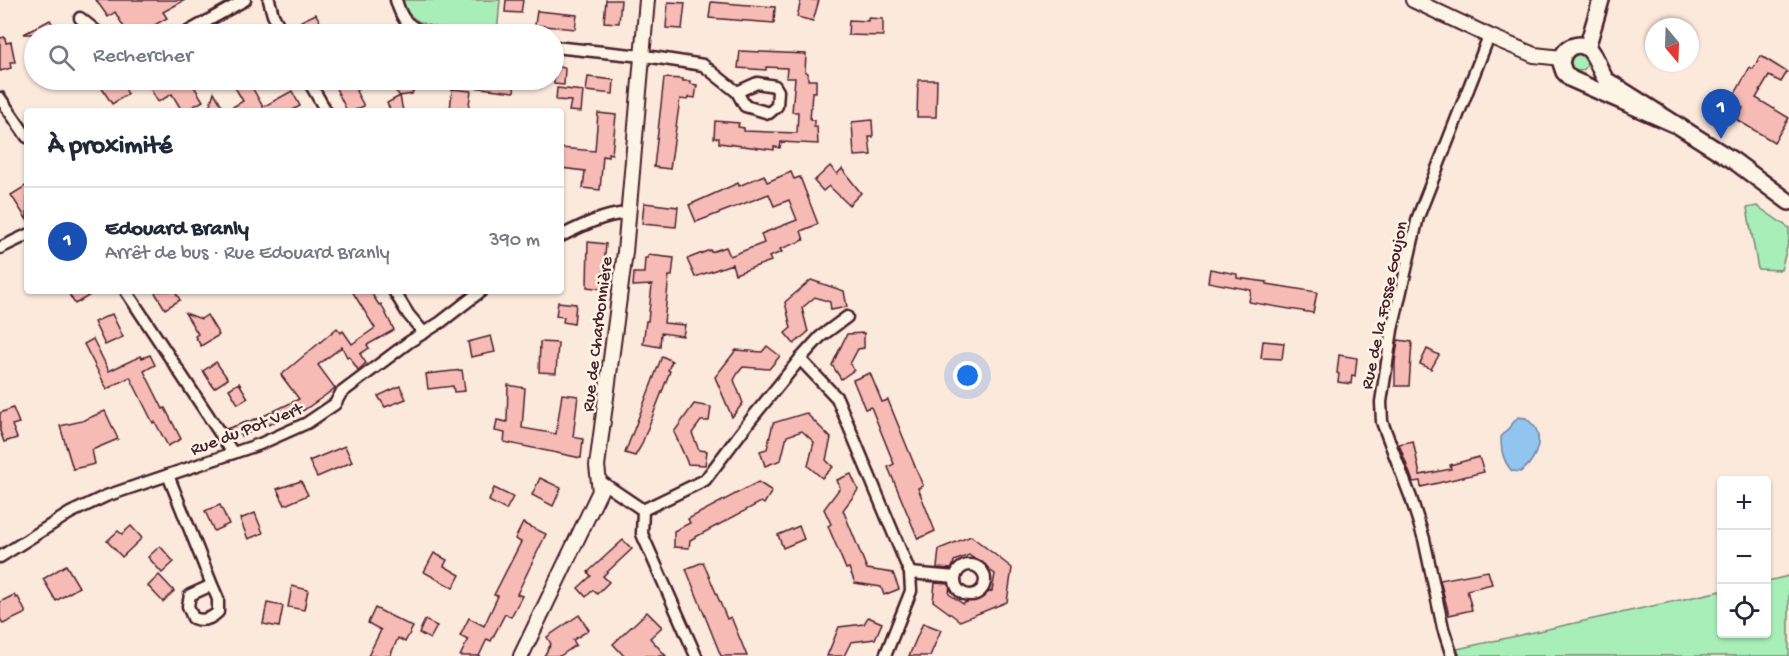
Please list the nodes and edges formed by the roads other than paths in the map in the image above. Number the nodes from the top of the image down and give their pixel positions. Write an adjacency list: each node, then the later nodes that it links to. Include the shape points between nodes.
1 (245, 0): 9 (street)
2 (269, 0): 10 (street)
3 (396, 0): 11 (street, via 400,16)
4 (647, 0): 15 (street, Rue de Charbonnière)
5 (1413, 0): 12 (street)
6 (1601, 0): 14 (main road)
7 (80, 18): 8 (street)
8 (88, 24)
9 (202, 24)
10 (278, 24)
11 (408, 24)
12 (1489, 36): 16 (street, via 1534,55); 47 (street, Rue de la Fosse Goujon, via 1418,218 1392,330 1381,402 1382,422 1424,539)
13 (564, 48): 15 (street)
14 (1587, 48): 16 (main road, via 1572,47); 17 (main road)
15 (642, 56): 20 (street, via 703,65); 26 (street, Rue de Charbonnière)
16 (1562, 58): 18 (main road, via 1564,72)
17 (1596, 63): 18 (main road, via 1588,78); 23 (main road, via 1606,80)
18 (1576, 80): 23 (main road)
19 (314, 90): 22 (street)
20 (737, 92)
21 (0, 98): 24 (street)
22 (324, 108)
23 (1674, 124): 25 (main road, via 1734,160)
24 (24, 132)
25 (1789, 202)
26 (628, 213): 27 (street, via 596,218); 38 (street, Rue de Charbonnière, via 597,465)
27 (564, 234)
28 (24, 236): 29 (street)
29 (0, 248)
30 (128, 294): 36 (street)
31 (396, 294): 34 (street)
32 (477, 294): 34 (street, Rue du Pot Vert)
33 (847, 317): 35 (street)
34 (424, 333): 36 (street, Rue du Pot Vert, via 341,393 335,404 307,423)
35 (800, 359): 39 (street, via 705,480); 41 (street, via 837,398)
36 (233, 453): 37 (street, Rue du Pot Vert)
37 (168, 475): 40 (street, Rue du Pot Vert, via 70,513); 43 (street)
38 (600, 482): 39 (street); 44 (street, Rue de Charbonnière, via 600,491)
39 (643, 510): 45 (street, via 642,534)
40 (0, 557)
41 (910, 573): 42 (street); 46 (street, via 911,591)
42 (955, 577)
43 (212, 585)
44 (521, 656)
45 (696, 656)
46 (885, 656)
47 (1452, 656)

